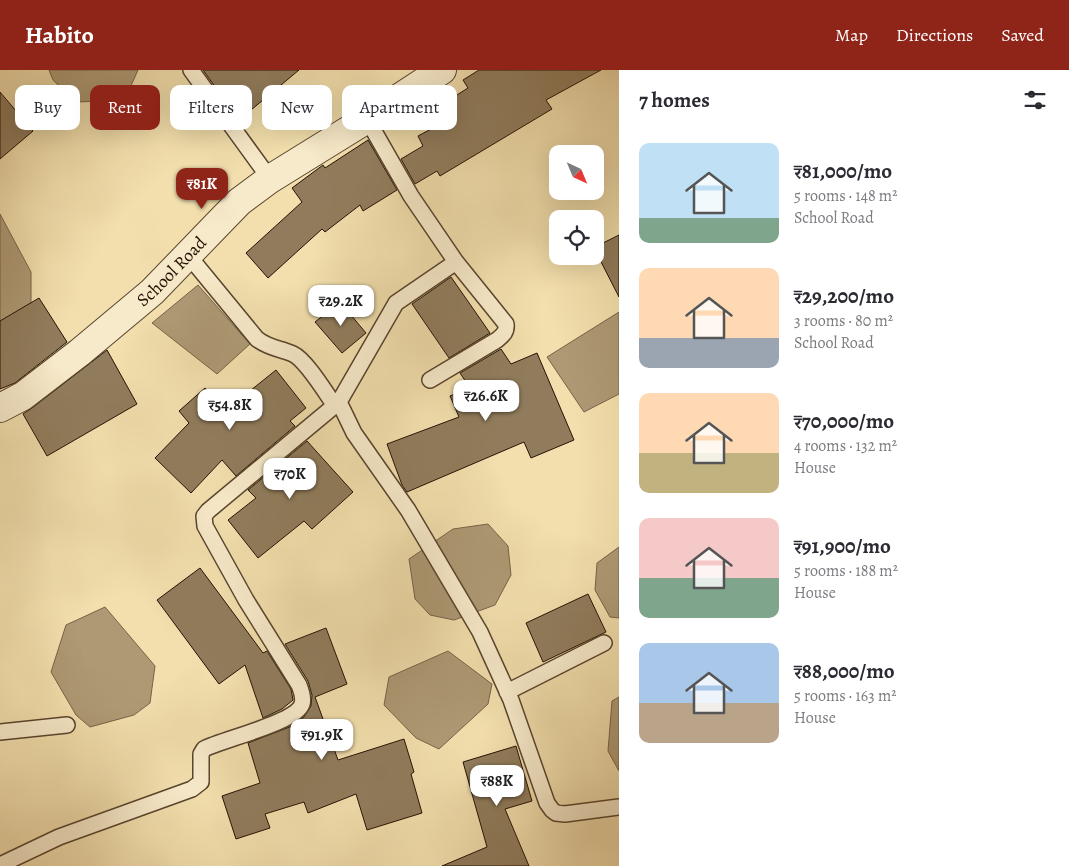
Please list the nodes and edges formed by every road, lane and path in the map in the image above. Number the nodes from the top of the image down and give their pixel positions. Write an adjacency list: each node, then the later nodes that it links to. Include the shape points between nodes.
1 (191, 70): 6 (lane)
2 (442, 70): 3 (street, School Road)
3 (419, 85)
4 (349, 130): 6 (street, School Road)
5 (373, 130): 8 (lane, via 411,196)
6 (270, 179): 7 (street, School Road, via 239,202)
7 (188, 255): 10 (lane, via 257,339 266,346 295,355); 11 (street, School Road, via 152,292 79,353 24,396)
8 (456, 262): 9 (lane, via 502,318 507,329 497,340); 10 (lane, via 396,303)
9 (430, 380)
10 (337, 404): 13 (lane, via 408,510 480,632); 17 (lane, via 204,516 205,526 246,600 300,685 303,703 299,710 257,731 204,749 201,754 201,782 192,789 59,837)
11 (0, 408)
12 (604, 644): 13 (lane)
13 (507, 692): 16 (lane, via 552,810 565,814)
14 (67, 725): 15 (lane)
15 (0, 732)
16 (619, 807)
17 (0, 865)

